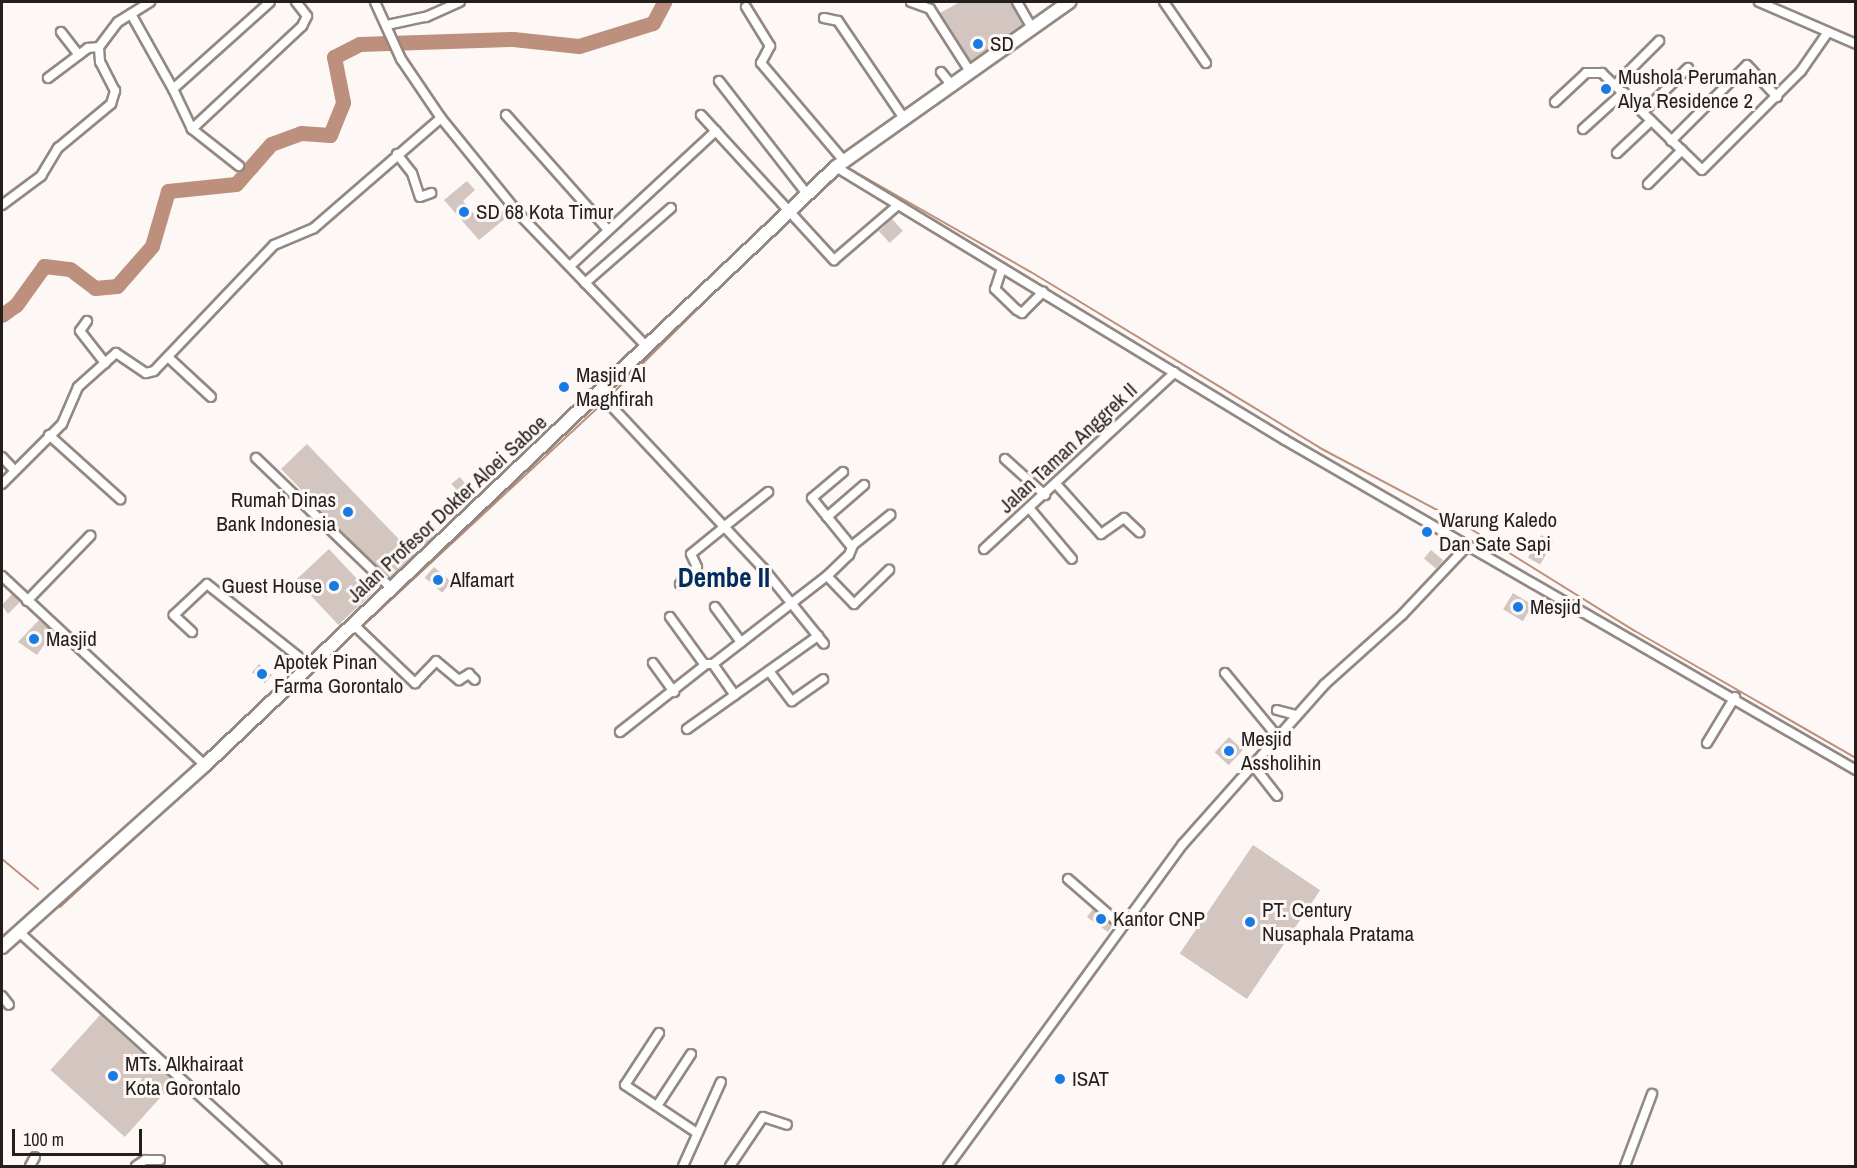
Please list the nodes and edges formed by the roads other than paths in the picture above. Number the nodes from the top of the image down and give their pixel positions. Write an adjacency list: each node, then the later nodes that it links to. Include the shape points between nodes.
1 (150, 2): 12 (street)
2 (270, 2): 30 (street)
3 (296, 2): 40 (street, via 307,16 302,26)
4 (375, 2): 14 (street)
5 (460, 2): 14 (street, via 426,17)
6 (911, 2): 24 (street, via 930,9)
7 (1017, 2): 15 (street)
8 (1070, 2): 15 (street, Jalan Profesor Dokter Aloei Saboe)
9 (1164, 2): 22 (street)
10 (1759, 2): 17 (street)
11 (746, 7): 47 (street, via 770,46 761,63)
12 (131, 14): 20 (street, via 111,28); 30 (street)
13 (824, 18): 38 (street, via 838,21)
14 (387, 25): 37 (street, via 402,59)
15 (1032, 28): 24 (street, Jalan Profesor Dokter Aloei Saboe)
16 (61, 32): 21 (street)
17 (1828, 32): 19 (street); 32 (street)
18 (1659, 41): 29 (street)
19 (1856, 44)
20 (99, 47): 21 (street); 52 (street, via 100,62 115,91 111,104 57,148 41,176)
21 (79, 55): 26 (street)
22 (1206, 63)
23 (1688, 68): 34 (street)
24 (969, 70): 28 (street, Jalan Profesor Dokter Aloei Saboe)
25 (940, 72): 28 (street)
26 (48, 78)
27 (718, 81): 51 (street)
28 (950, 83): 38 (street, Jalan Profesor Dokter Aloei Saboe)
29 (1616, 84): 31 (street); 33 (street, via 1602,74 1587,73)
30 (173, 89): 40 (street)
31 (1624, 92): 34 (street); 41 (street)
32 (1777, 97): 43 (street, via 1747,65); 44 (street, via 1702,170)
33 (1556, 102)
34 (1643, 112): 39 (street)
35 (506, 115): 56 (street)
36 (701, 115): 42 (street)
37 (441, 117): 46 (street); 57 (street, via 519,214)
38 (903, 117): 47 (street, Jalan Profesor Dokter Aloei Saboe)
39 (1651, 121): 43 (street); 45 (street)
40 (192, 129): 48 (street)
41 (1583, 129)
42 (716, 131): 55 (street); 56 (street)
43 (1671, 141): 44 (street)
44 (1682, 150): 49 (street)
45 (1617, 153)
46 (397, 154): 50 (street, via 412,173 420,197); 63 (street, via 314,228 274,245 192,328)
47 (840, 164): 51 (street, Jalan Profesor Dokter Aloei Saboe); 53 (street)
48 (239, 166)
49 (1648, 184)
50 (431, 193)
51 (807, 194): 55 (street, Jalan Profesor Dokter Aloei Saboe)
52 (2, 205)
53 (898, 205): 55 (street, via 834,260); 58 (street)
54 (671, 208): 59 (street)
55 (788, 212): 62 (street, Jalan Profesor Dokter Aloei Saboe)
56 (609, 230): 57 (street)
57 (570, 266): 59 (street)
58 (1002, 268): 60 (street); 60 (street, via 995,289 1022,313)
59 (585, 283): 62 (street)
60 (1043, 292): 65 (street)
61 (87, 321): 64 (street, via 81,333)
62 (648, 348): 66 (street, Jalan Profesor Dokter Aloei Saboe)
63 (169, 358): 64 (street, via 150,373 121,352); 67 (street)
64 (105, 363): 68 (street, via 78,387 66,420)
65 (1175, 372): 76 (street, Jalan Taman Anggrek II); 86 (street)
66 (600, 394): 83 (street); 94 (street, Jalan Profesor Dokter Aloei Saboe)
67 (211, 397)
68 (49, 435): 72 (street); 79 (street)
69 (2, 457): 72 (street)
70 (256, 458): 94 (street)
71 (1005, 459): 78 (street)
72 (14, 470): 74 (street)
73 (843, 472): 82 (street, via 812,498)
74 (2, 484)
75 (864, 485): 82 (street)
76 (1057, 485): 78 (street, Jalan Taman Anggrek II); 84 (street, via 1101,534 1124,518)
77 (768, 492): 83 (street)
78 (1045, 495): 80 (street, Jalan Taman Anggrek II)
79 (120, 499)
80 (1030, 509): 88 (street, Jalan Taman Anggrek II); 89 (street)
81 (890, 515): 87 (street)
82 (827, 517): 87 (street)
83 (724, 527): 93 (street, via 692,554 698,567); 96 (street)
84 (1139, 532)
85 (90, 536): 95 (street)
86 (1468, 545): 113 (street); 115 (street, via 1419,599)
87 (851, 546): 92 (street, via 849,555)
88 (984, 549)
89 (1072, 559)
90 (889, 570): 92 (street, via 854,604)
91 (2, 576): 95 (street)
92 (827, 576): 96 (street)
93 (680, 584)
94 (392, 590): 99 (street, Jalan Profesor Dokter Aloei Saboe)
95 (27, 601): 120 (street)
96 (793, 604): 101 (street); 102 (street)
97 (715, 607): 102 (street)
98 (670, 616): 105 (street)
99 (353, 624): 106 (street, Jalan Profesor Dokter Aloei Saboe); 110 (street, via 415,683 436,661 459,680 469,674)
100 (192, 632): 106 (street, via 174,615 207,584)
101 (818, 636): 103 (street); 107 (street)
102 (741, 642): 105 (street)
103 (824, 644)
104 (653, 663): 111 (street)
105 (709, 664): 111 (street); 112 (street)
106 (310, 666): 120 (street, Jalan Profesor Dokter Aloei Saboe)
107 (769, 670): 109 (street, via 792,701); 112 (street)
108 (1224, 673): 118 (street)
109 (823, 679)
110 (475, 680)
111 (674, 692): 117 (street)
112 (735, 695): 116 (street)
113 (1734, 697): 119 (street); 122 (street)
114 (1276, 710): 115 (street)
115 (1296, 715): 118 (street)
116 (687, 729)
117 (620, 732)
118 (1277, 736): 121 (street)
119 (1707, 743)
120 (205, 765): 126 (street, Jalan Profesor Dokter Aloei Saboe)
121 (1253, 765): 123 (street); 125 (street, via 1184,844)
122 (1856, 770)
123 (1277, 796)
124 (1068, 879): 125 (street)
125 (1122, 926): 144 (street)
126 (19, 932): 127 (street, Jalan Profesor Dokter Aloei Saboe); 141 (street)
127 (2, 947)
128 (2, 996): 129 (street)
129 (9, 1005)
130 (659, 1033): 134 (street, via 625,1083)
131 (691, 1054): 134 (street)
132 (721, 1082): 136 (street)
133 (1652, 1094): 145 (street)
134 (657, 1106): 136 (street)
135 (787, 1125): 143 (street, via 763,1117)
136 (697, 1132): 142 (street)
137 (34, 1157): 139 (street)
138 (160, 1160): 140 (street, via 145,1160)
139 (30, 1167)
140 (136, 1167)
141 (277, 1167)
142 (683, 1167)
143 (730, 1167)
144 (948, 1167)
145 (1625, 1167)

